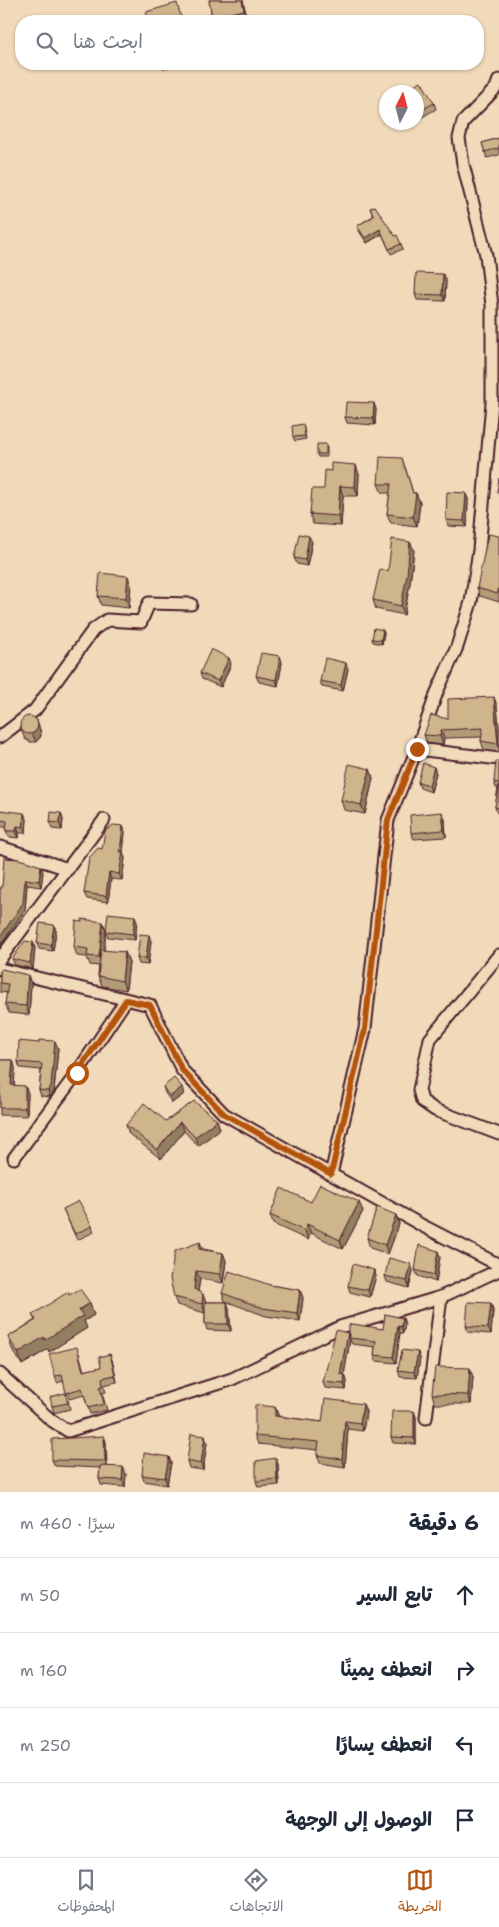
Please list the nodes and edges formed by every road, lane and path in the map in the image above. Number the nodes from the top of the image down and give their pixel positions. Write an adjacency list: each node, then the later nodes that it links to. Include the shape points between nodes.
1 (499, 80): 4 (street, via 496,88 463,122 458,138 486,255 492,306 492,403 479,550 471,602 458,647 437,692)
2 (191, 604): 3 (street, via 149,603 140,622 107,620 93,630 35,710)
3 (0, 738)
4 (417, 749): 5 (street); 15 (street, via 388,820 365,1029)
5 (499, 759)
6 (104, 820): 8 (street)
7 (0, 847): 8 (street)
8 (68, 869): 10 (street)
9 (499, 956): 13 (street, via 430,1039 418,1090 422,1101 435,1110)
10 (0, 959)
11 (0, 969): 12 (street)
12 (126, 1000): 14 (street); 15 (street, via 150,1005 182,1070 224,1114)
13 (499, 1134)
14 (14, 1158)
15 (331, 1174): 16 (street)
16 (499, 1265)
17 (499, 1270): 18 (street)
18 (442, 1297): 19 (street, via 340,1327 232,1379 68,1431); 20 (street)
19 (0, 1374)
20 (426, 1418)

